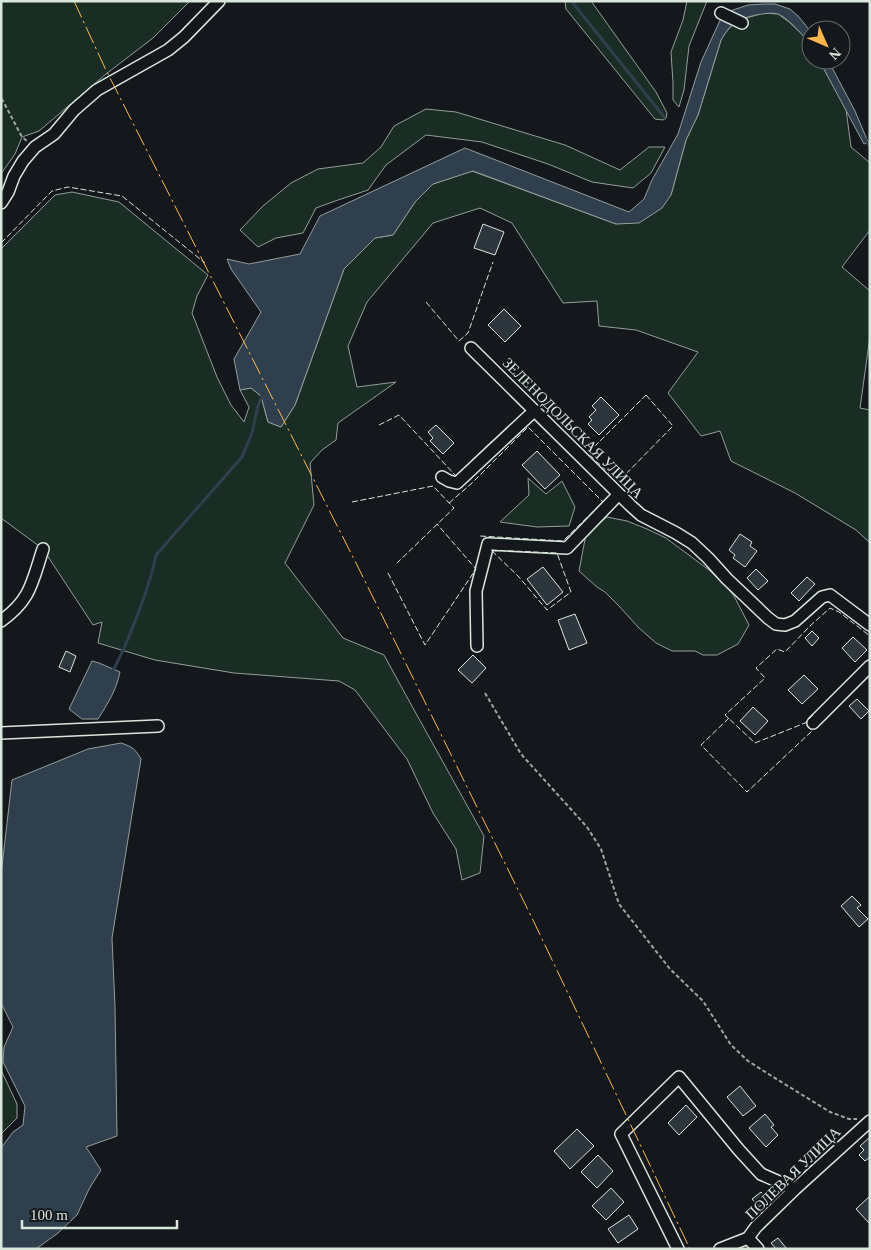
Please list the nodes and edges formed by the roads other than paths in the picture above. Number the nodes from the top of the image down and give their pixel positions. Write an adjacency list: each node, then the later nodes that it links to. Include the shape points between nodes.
1 (219, 1): 4 (street, via 168,50 97,90 74,110 54,134 22,161)
2 (721, 13): 3 (street)
3 (742, 24)
4 (1, 203)
5 (471, 348): 6 (street, ЗЕЛЕНОДОЛЬСКАЯ УЛИЦА)
6 (534, 410): 7 (street, via 458,483); 8 (street, ЗЕЛЕНОДОЛЬСКАЯ УЛИЦА)
7 (442, 477)
8 (619, 494): 11 (street, ЗЕЛЕНОДОЛЬСКАЯ УЛИЦА, via 641,515 692,543 776,624 795,621 822,597 830,595); 12 (street, via 567,548 488,544 476,591)
9 (43, 550): 10 (street, via 30,590 19,607)
10 (1, 621)
11 (870, 625)
12 (477, 646)
13 (870, 666): 14 (street)
14 (813, 723)
15 (158, 726): 16 (street)
16 (1, 733)
17 (866, 1120): 18 (street, ПОЛЕВАЯ УЛИЦА)
18 (795, 1189): 19 (street, ПОЛЕВАЯ УЛИЦА); 20 (street, via 761,1174 679,1077 621,1134)
19 (748, 1238): 21 (street); 22 (street, ПОЛЕВАЯ УЛИЦА)
20 (678, 1249)
21 (720, 1249)
22 (758, 1249)

